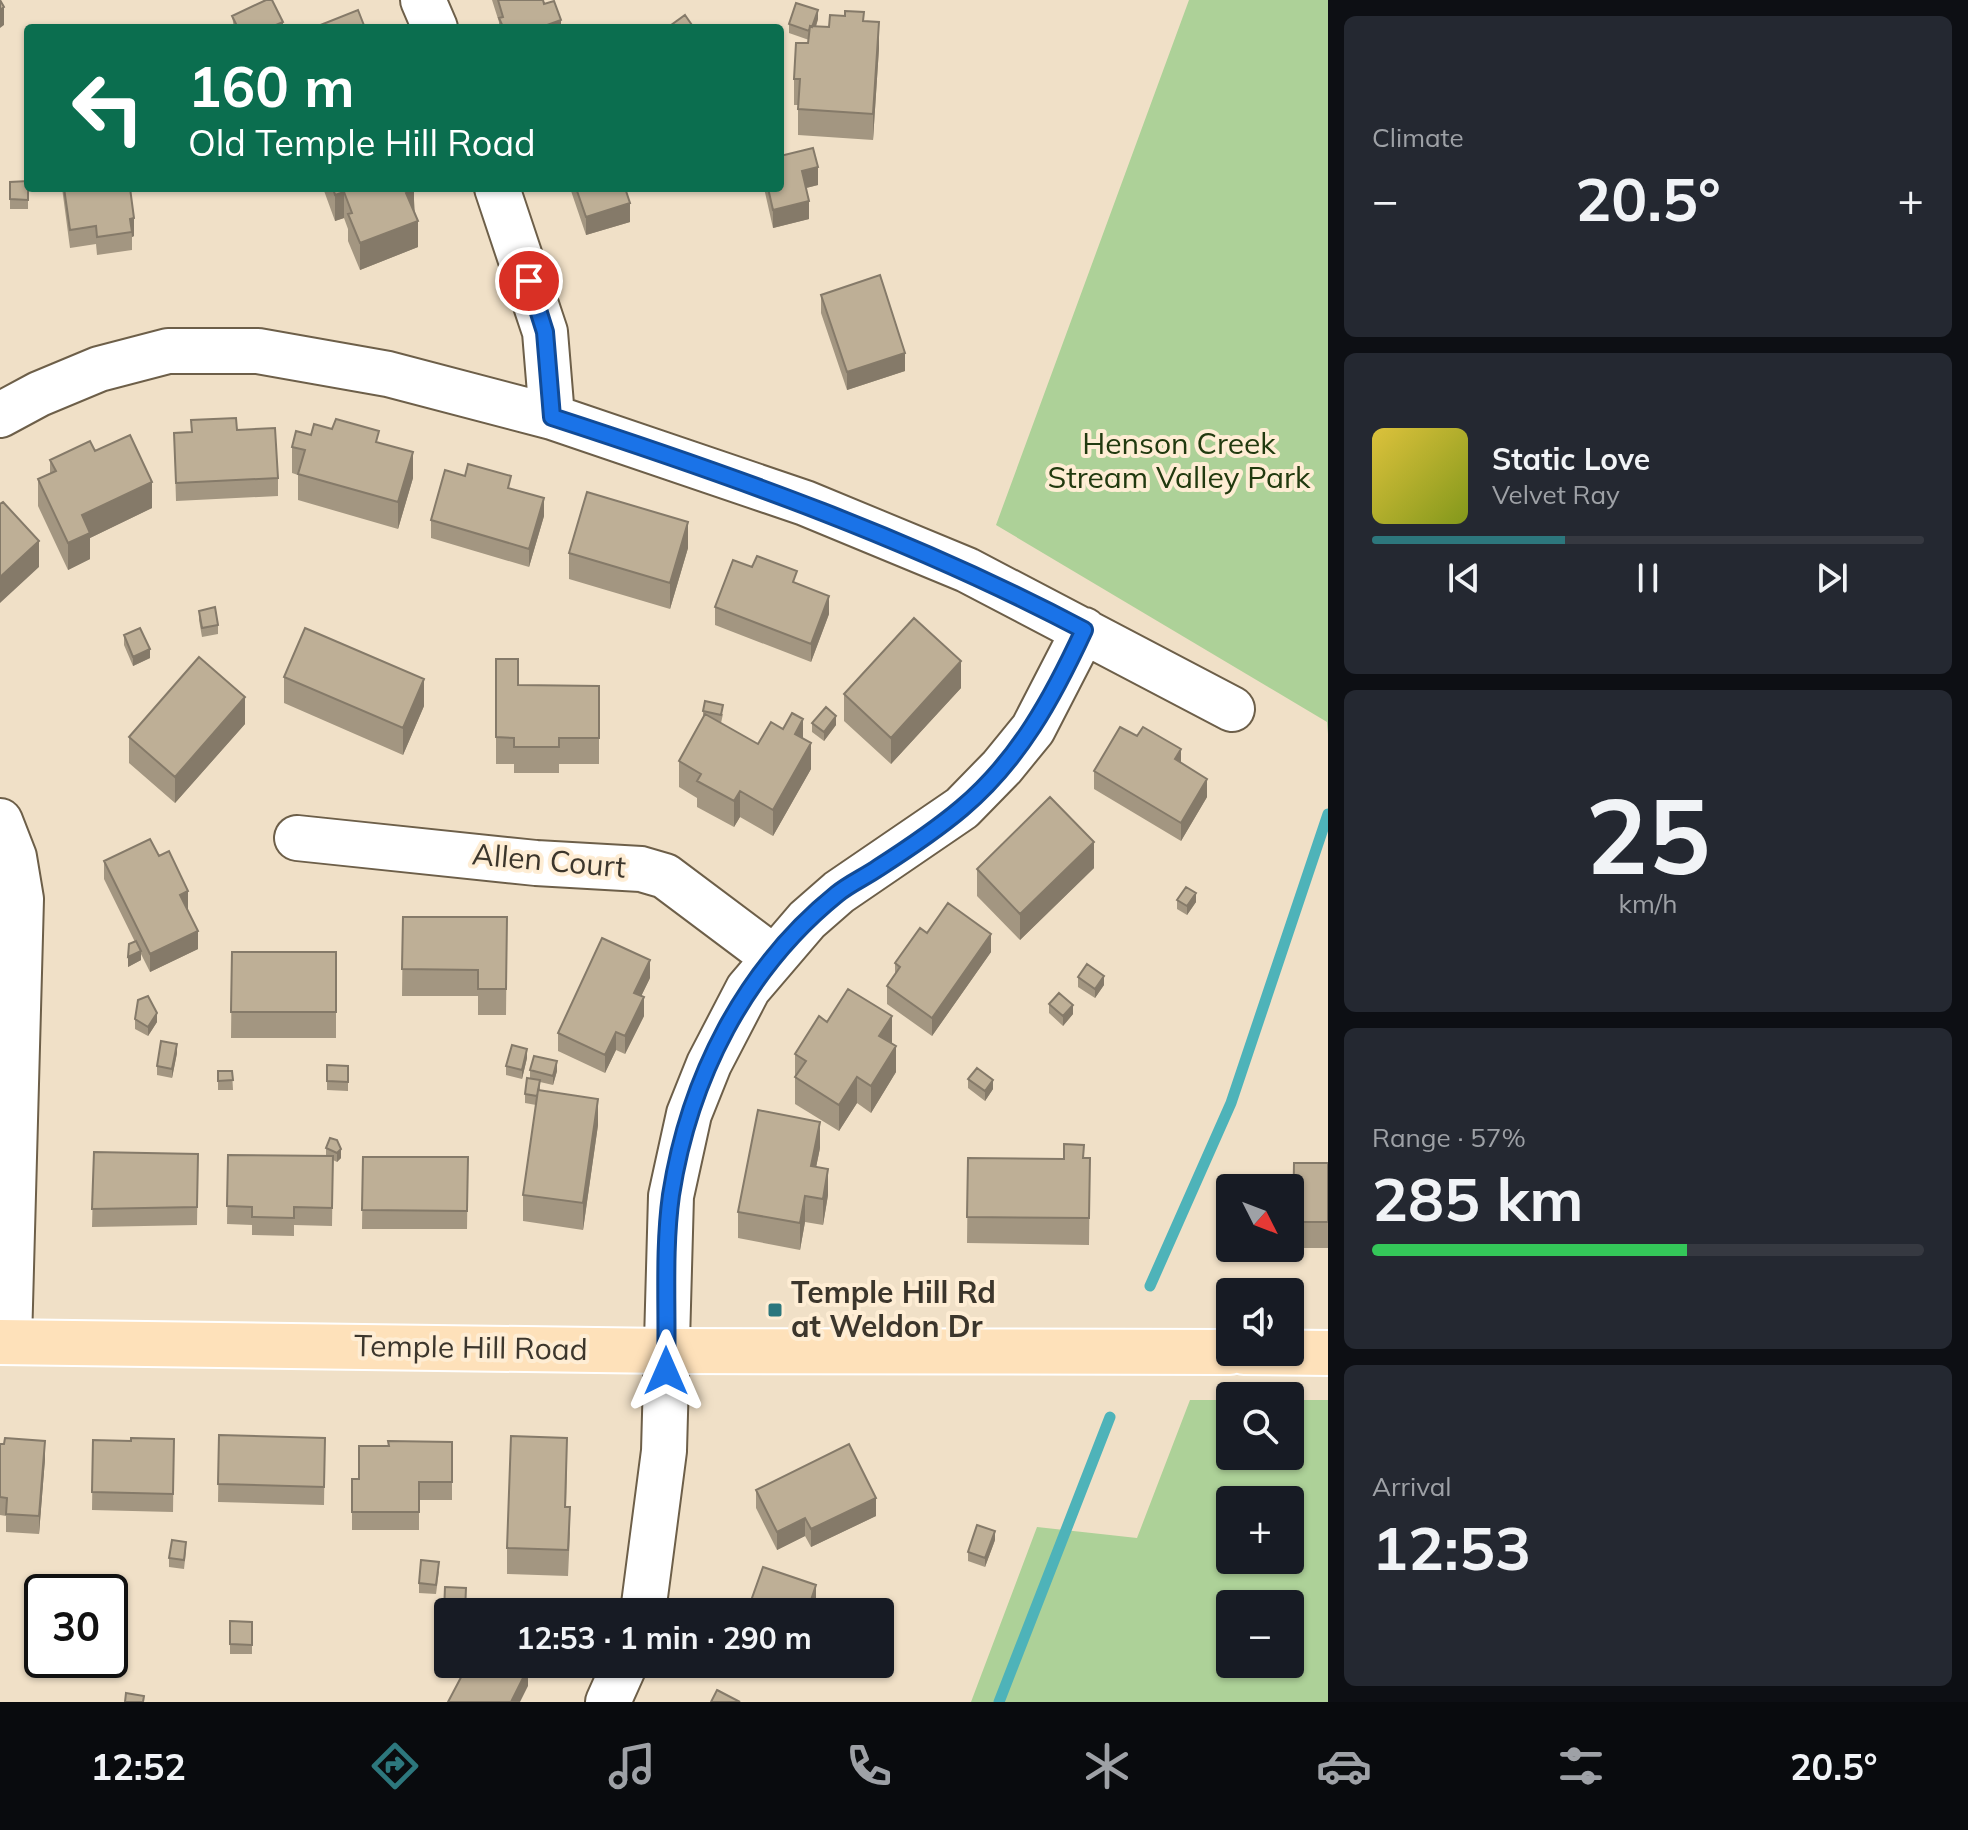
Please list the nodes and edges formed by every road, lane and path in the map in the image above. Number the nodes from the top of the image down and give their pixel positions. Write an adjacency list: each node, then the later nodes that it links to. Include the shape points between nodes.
1 (423, 0): 2 (street)
2 (433, 24)
3 (498, 192): 5 (street, via 545,332)
4 (0, 415): 5 (street, via 99,369 168,351 258,351 388,374)
5 (552, 417): 6 (street, via 805,503 967,570)
6 (1084, 630): 7 (street); 10 (street, via 1033,729 1002,767 962,808 839,892)
7 (1232, 709)
8 (0, 821): 11 (street, via 14,857 21,899)
9 (297, 838): 10 (street, Allen Court, via 641,869 665,876)
10 (773, 957): 12 (street, via 727,1024 689,1114 671,1196)
11 (5, 1342): 12 (main road, Temple Hill Road)
12 (667, 1351): 13 (main road, Temple Hill Road); 16 (street, via 659,1502)
13 (1216, 1352)
14 (1304, 1353): 15 (main road)
15 (1328, 1353)
16 (645, 1598)
17 (619, 1678): 18 (street)
18 (608, 1702)

